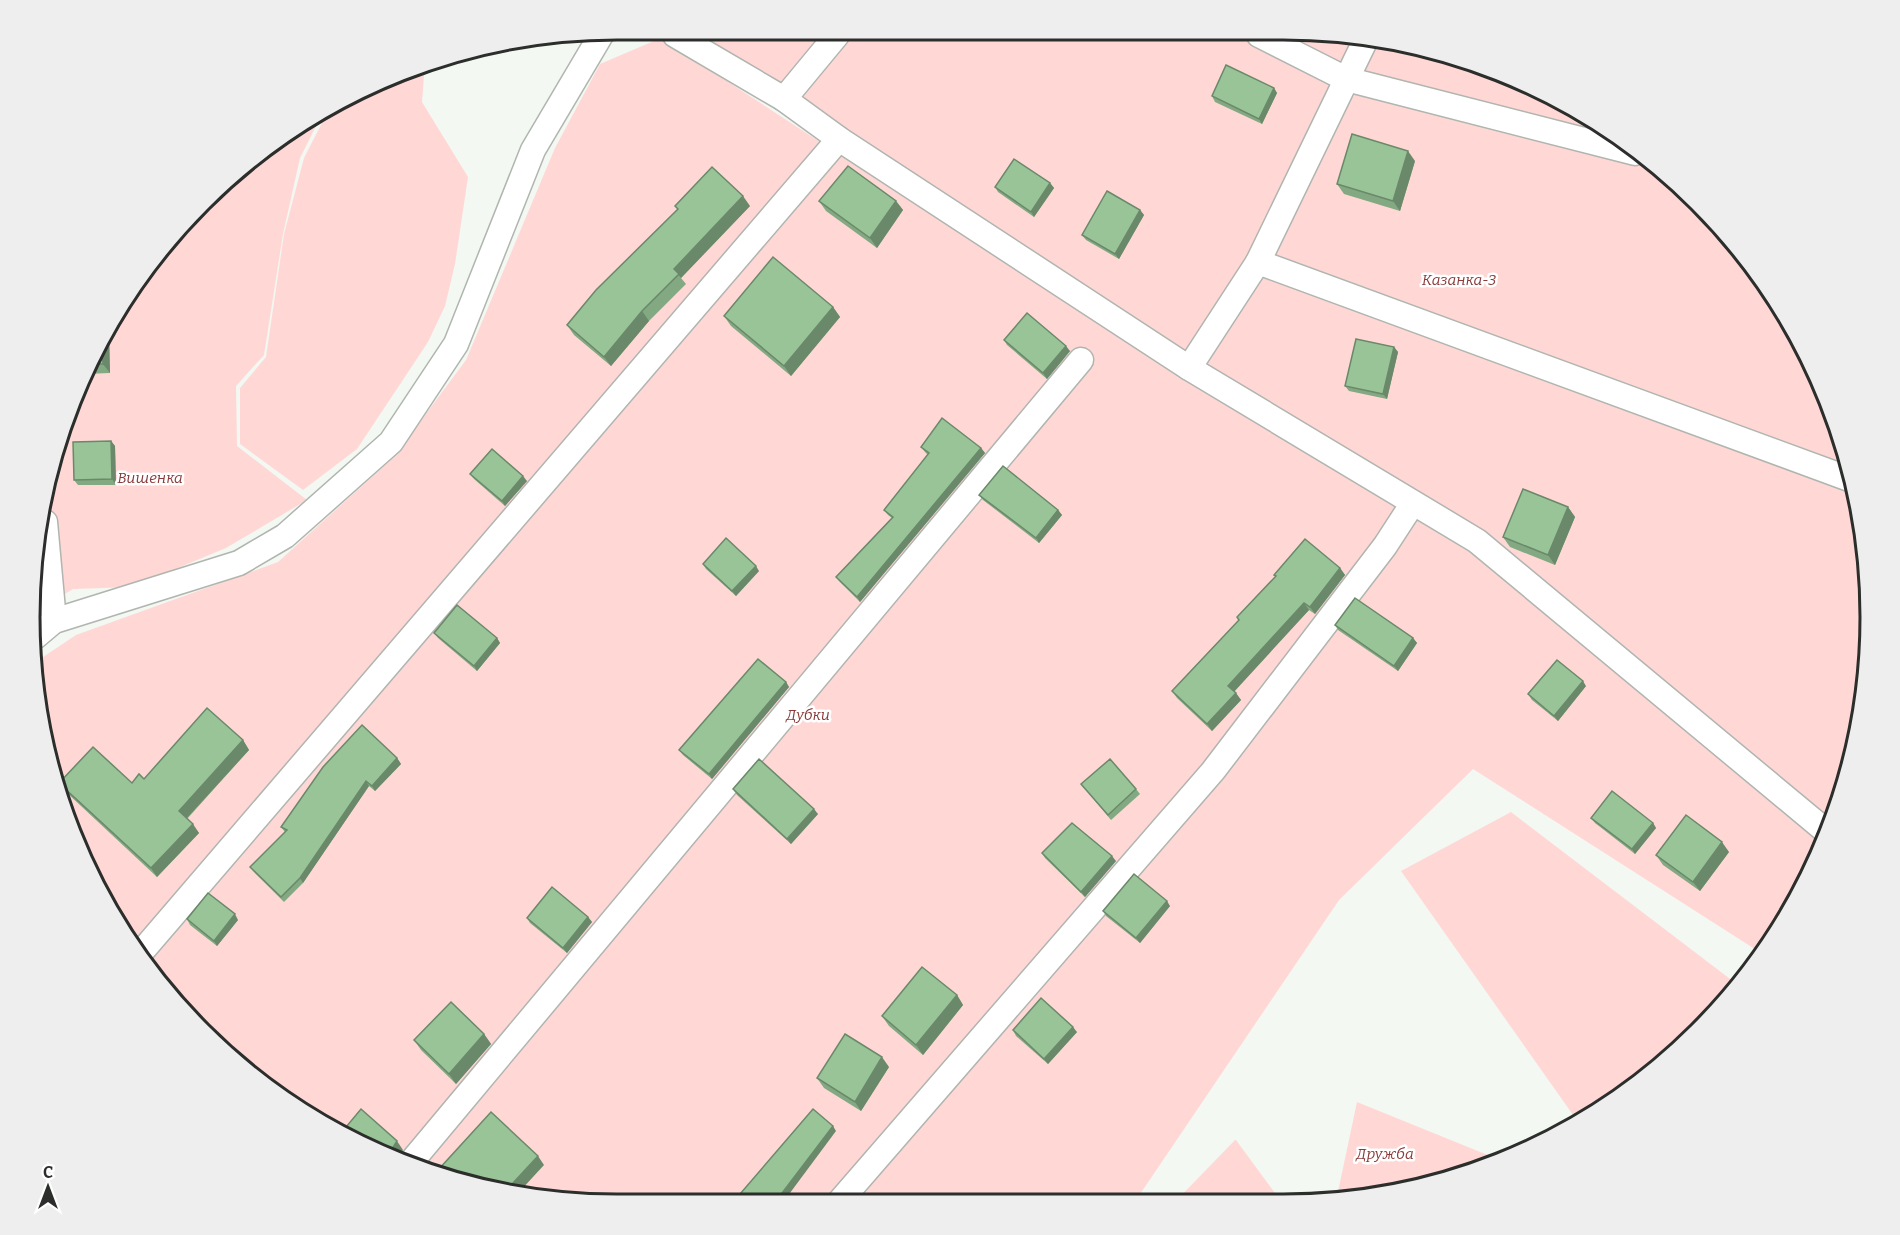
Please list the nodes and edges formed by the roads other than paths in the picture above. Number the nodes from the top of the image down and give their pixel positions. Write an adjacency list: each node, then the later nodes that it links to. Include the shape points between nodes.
1 (684, 40): 7 (lane)
2 (833, 40): 7 (lane)
3 (1269, 40): 6 (lane)
4 (597, 41): 16 (lane, via 533,150 456,344 391,442 285,536 239,563)
5 (1363, 46): 6 (lane)
6 (1346, 79): 9 (lane); 10 (lane)
7 (784, 99): 8 (lane)
8 (839, 139): 12 (lane); 19 (lane)
9 (1618, 149)
10 (1258, 262): 12 (lane); 13 (lane)
11 (1080, 360): 20 (lane)
12 (1189, 368): 14 (lane)
13 (1842, 476)
14 (1413, 503): 18 (lane, via 1477,542); 21 (lane, via 1385,546 1213,771)
15 (46, 536): 16 (lane)
16 (54, 621): 17 (lane)
17 (41, 632)
18 (1820, 826)
19 (145, 948)
20 (415, 1158)
21 (846, 1194)

